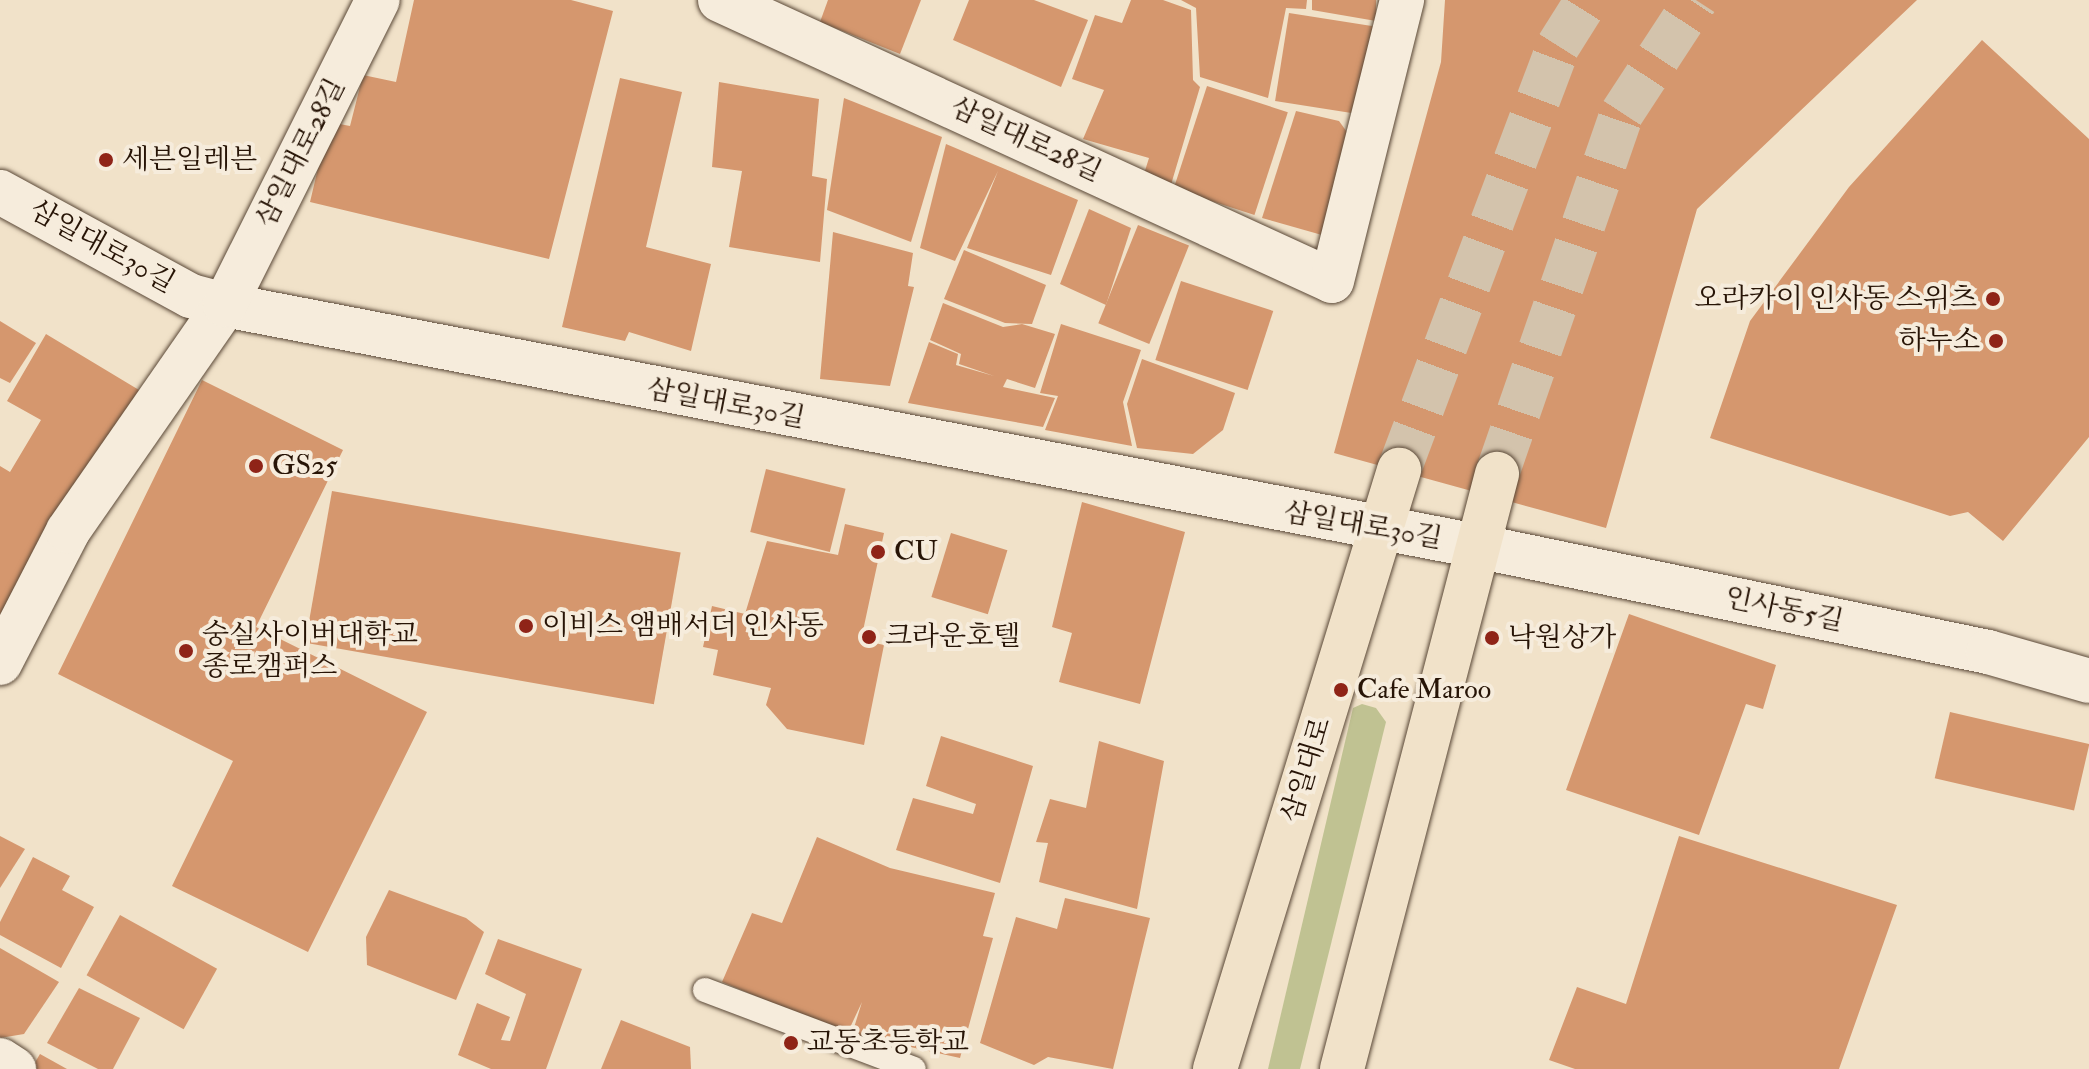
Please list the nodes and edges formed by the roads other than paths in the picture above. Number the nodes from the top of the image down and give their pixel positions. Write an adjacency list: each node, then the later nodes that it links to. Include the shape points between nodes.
1 (378, 0): 5 (street, 삼일대로28길)
2 (720, 0): 3 (street, 삼일대로28길, via 1332,281)
3 (1402, 0)
4 (0, 192): 5 (street, 삼일대로30길, via 191,296)
5 (225, 305): 8 (street, 삼일대로30길); 10 (street, 삼일대로28길, via 68,531)
6 (1399, 470): 8 (main road, 삼일대로)
7 (1497, 474): 9 (main road)
8 (1380, 532): 9 (street, 삼일대로30길); 16 (main road, 삼일대로)
9 (1477, 546): 11 (street, 인사동5길, via 1988,652); 17 (main road)
10 (0, 663)
11 (2089, 681)
12 (705, 990): 15 (lane)
13 (0, 1060): 14 (street)
14 (14, 1069)
15 (914, 1069)
16 (1215, 1069)
17 (1342, 1069)

